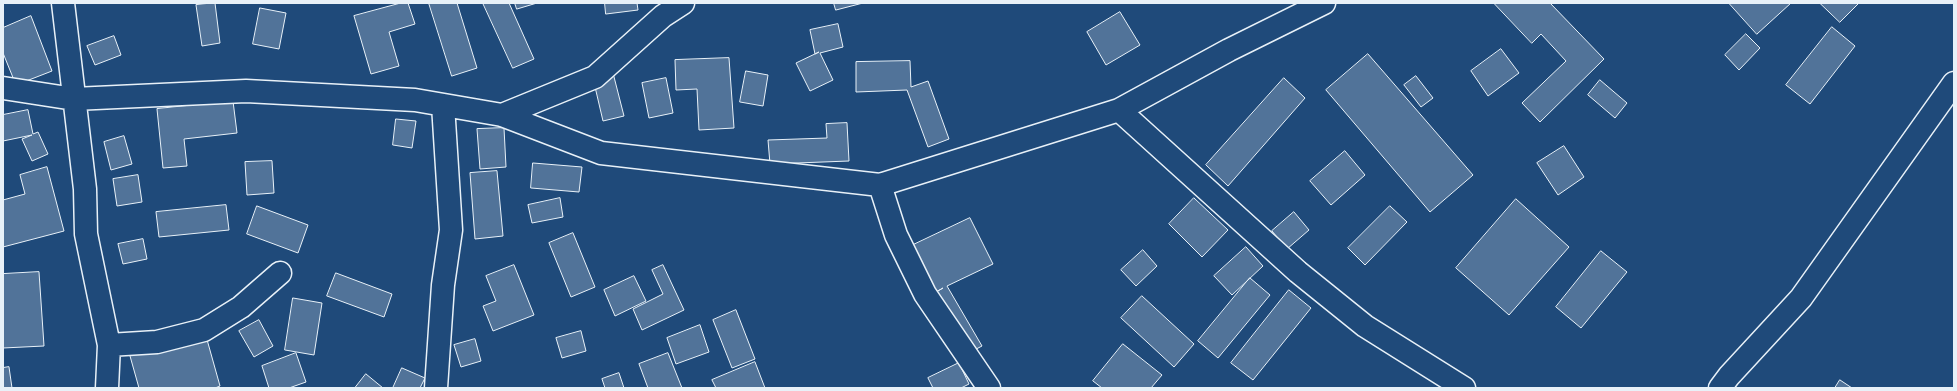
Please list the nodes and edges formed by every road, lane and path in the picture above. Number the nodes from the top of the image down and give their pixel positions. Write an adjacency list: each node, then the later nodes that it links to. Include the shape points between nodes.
1 (62, 3): 7 (street)
2 (683, 3): 4 (street)
3 (1324, 3): 9 (street, via 1229,50)
4 (660, 9): 10 (street, via 595,77)
5 (1954, 83): 18 (street, via 1801,298)
6 (3, 88): 7 (street)
7 (74, 99): 8 (street, via 246,91 415,100); 13 (street, via 85,189 86,234)
8 (443, 105): 10 (street); 15 (street, via 450,230)
9 (1120, 110): 11 (street); 17 (street, via 1298,272 1365,326)
10 (502, 115): 11 (street, via 601,153)
11 (880, 185): 16 (street, via 896,235 925,294)
12 (280, 273): 13 (street, via 242,307 204,330 157,342)
13 (109, 345): 14 (street)
14 (107, 388)
15 (436, 388)
16 (989, 388)
17 (1464, 388)
18 (1720, 388)

